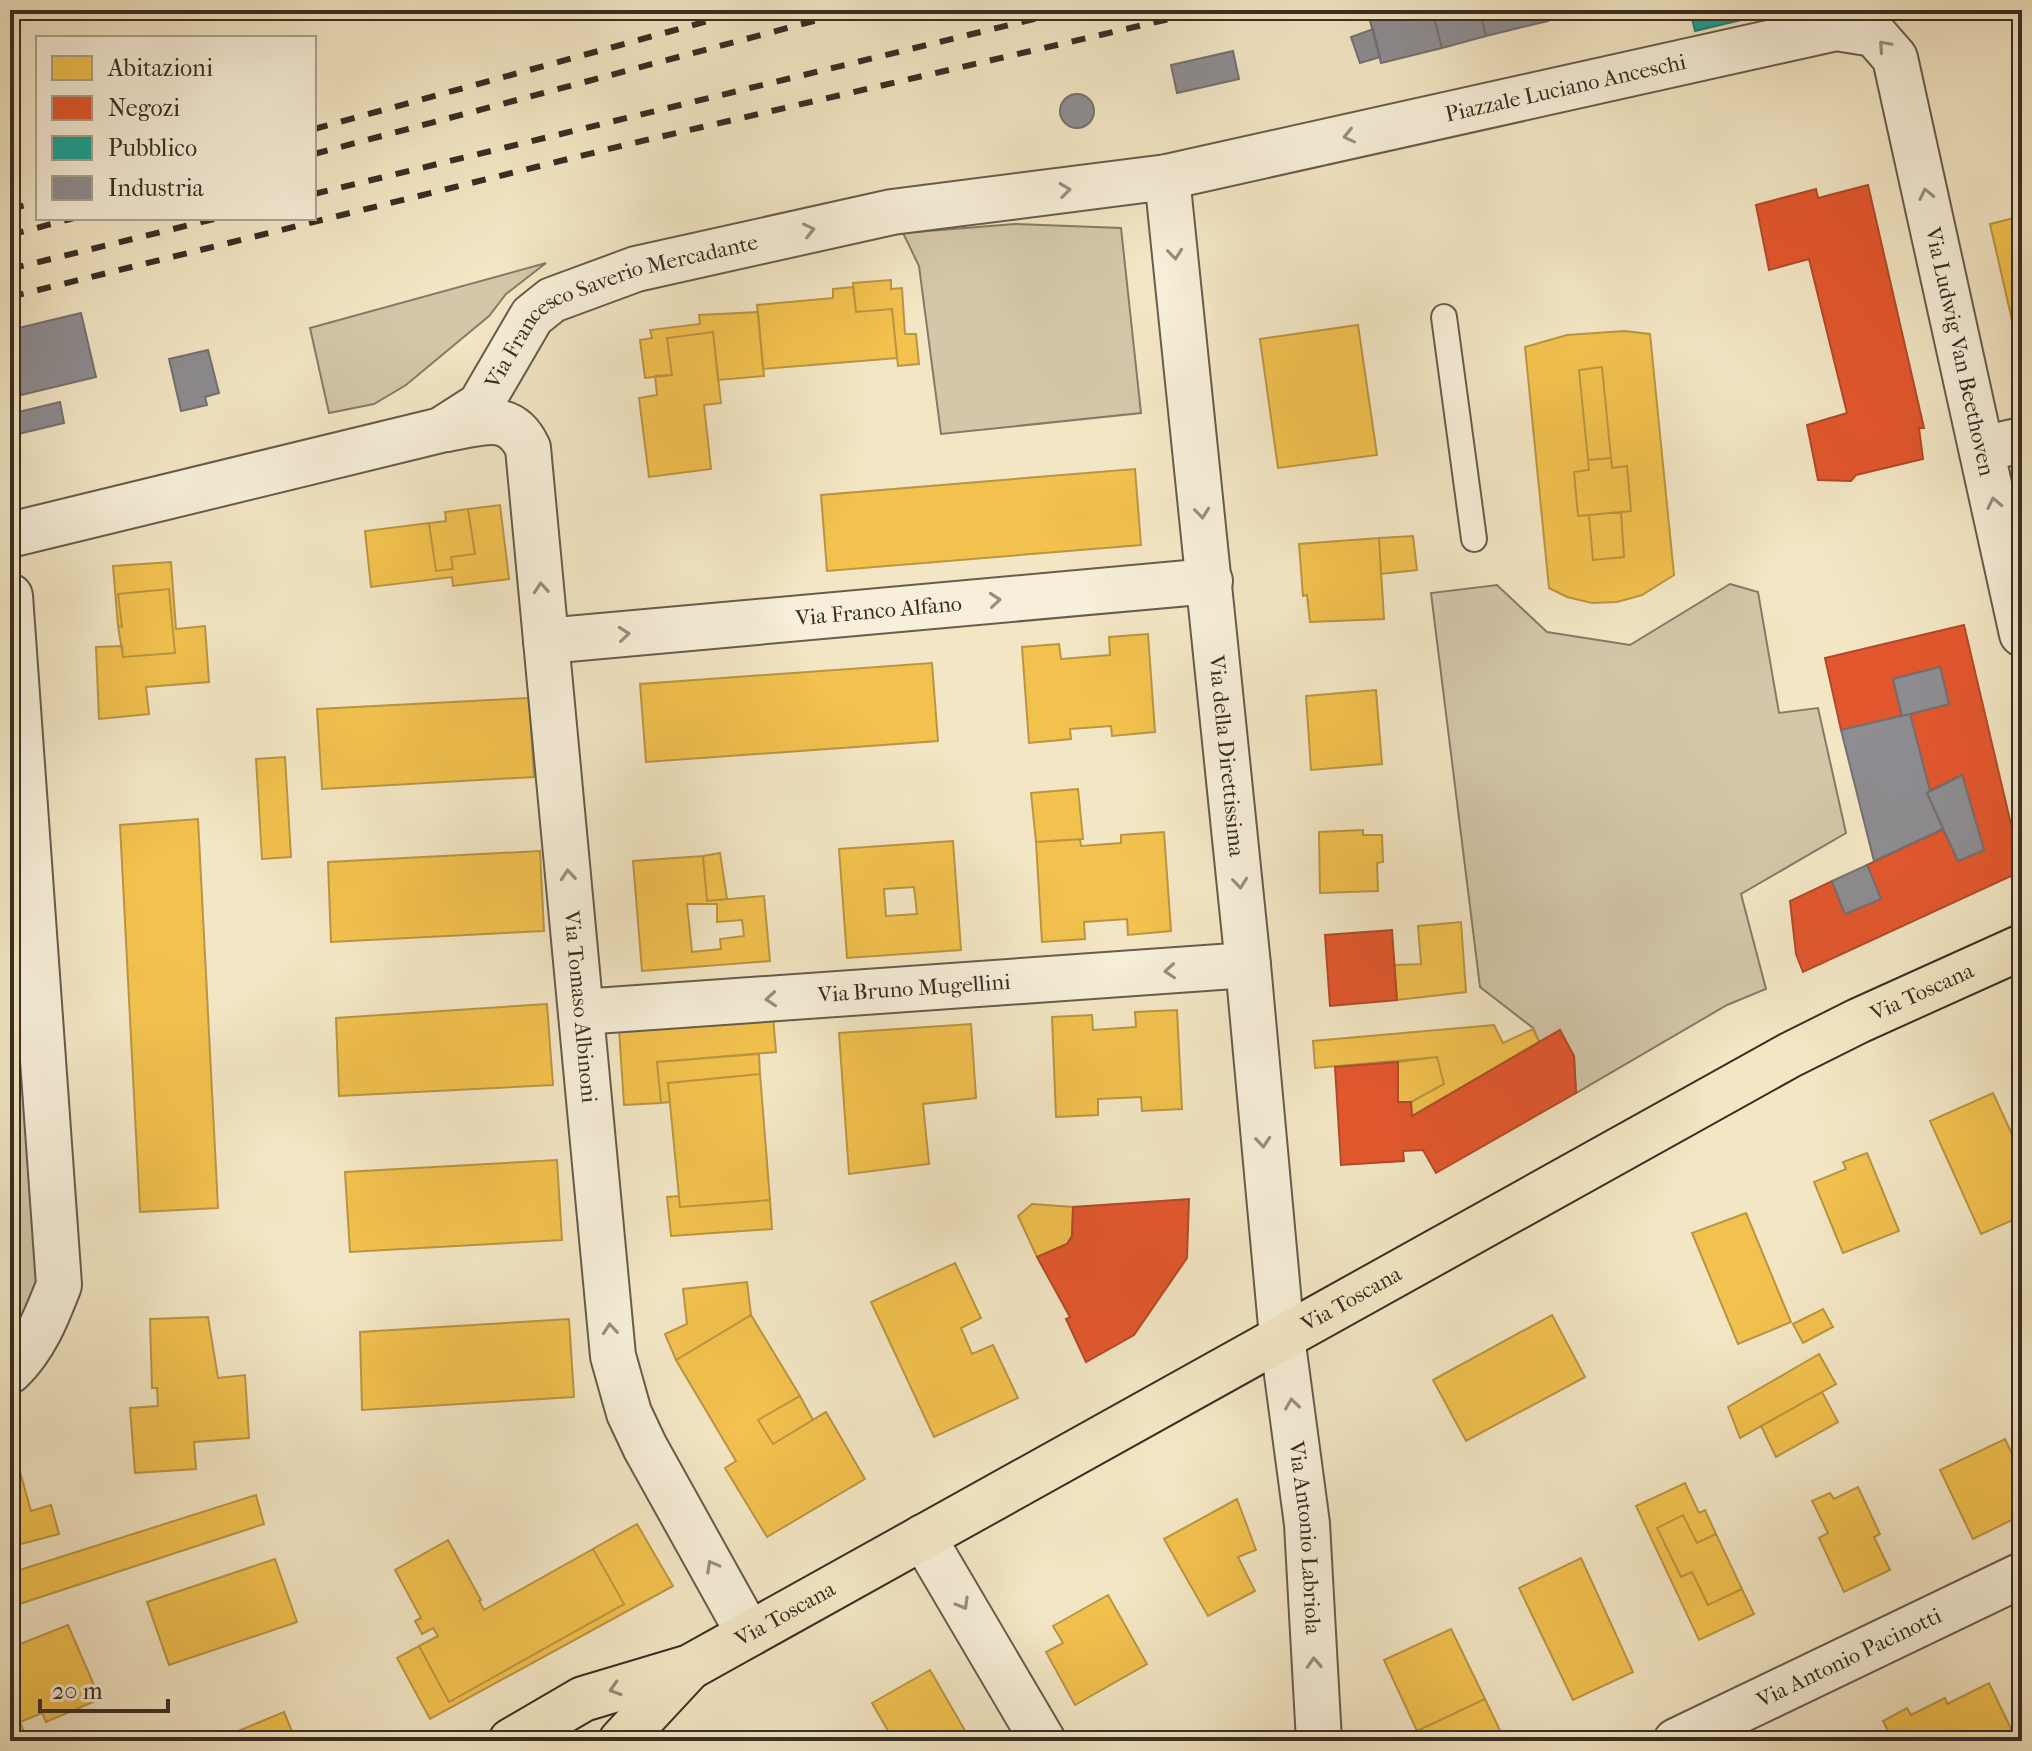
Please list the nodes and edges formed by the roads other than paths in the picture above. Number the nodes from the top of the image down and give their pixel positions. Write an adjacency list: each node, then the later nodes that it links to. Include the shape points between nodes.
1 (1909, 118): 2 (street, Piazzale Luciano Anceschi, one-way to 2, via 1895,58 1874,34 1836,28); 5 (street, Via Ludwig Van Beethoven, one-way to 1)
2 (1167, 177): 4 (street, Via Francesco Saverio Mercadante, one-way to 2, via 480,405 532,316 552,300 636,269 892,212); 8 (street, Via della Direttissima, one-way to 8)
3 (1444, 317): 7 (lane)
4 (441, 430): 6 (street, Via Francesco Saverio Mercadante); 11 (street, Via Tomaso Albinoni, one-way to 4, via 528,448 522,435 496,421)
5 (2002, 444): 10 (street, Via Ludwig Van Beethoven, one-way to 5)
6 (10, 535)
7 (1474, 539)
8 (1210, 581): 11 (street, Via Franco Alfano, one-way to 8); 13 (street, Via della Direttissima, one-way to 13)
9 (10, 596): 16 (street, via 59,1285 43,1325)
10 (2022, 634)
11 (546, 641): 14 (street, Via Tomaso Albinoni, one-way to 11)
12 (2022, 947): 15 (main road, Via Toscana, via 1790,1055)
13 (1248, 965): 14 (street, Via Bruno Mugellini, one-way to 14); 15 (street, Via della Direttissima, one-way to 15)
14 (581, 1012): 19 (street, Via Tomaso Albinoni, one-way to 14, via 645,1447 619,1384)
15 (1282, 1337): 17 (main road, Via Toscana); 24 (street, Via Antonio Labriola, one-way to 15, via 1307,1524)
16 (10, 1371)
17 (923, 1537): 19 (main road, Via Toscana); 23 (street, one-way to 23)
18 (2022, 1575): 25 (street, Via Antonio Pacinotti)
19 (749, 1634): 20 (main road, Via Toscana)
20 (690, 1667): 21 (main road, Via Toscana, one-way to 21, via 583,1699); 22 (main road, Via Toscana)
21 (511, 1741)
22 (621, 1741)
23 (1043, 1741)
24 (1319, 1741)
25 (1676, 1741)

